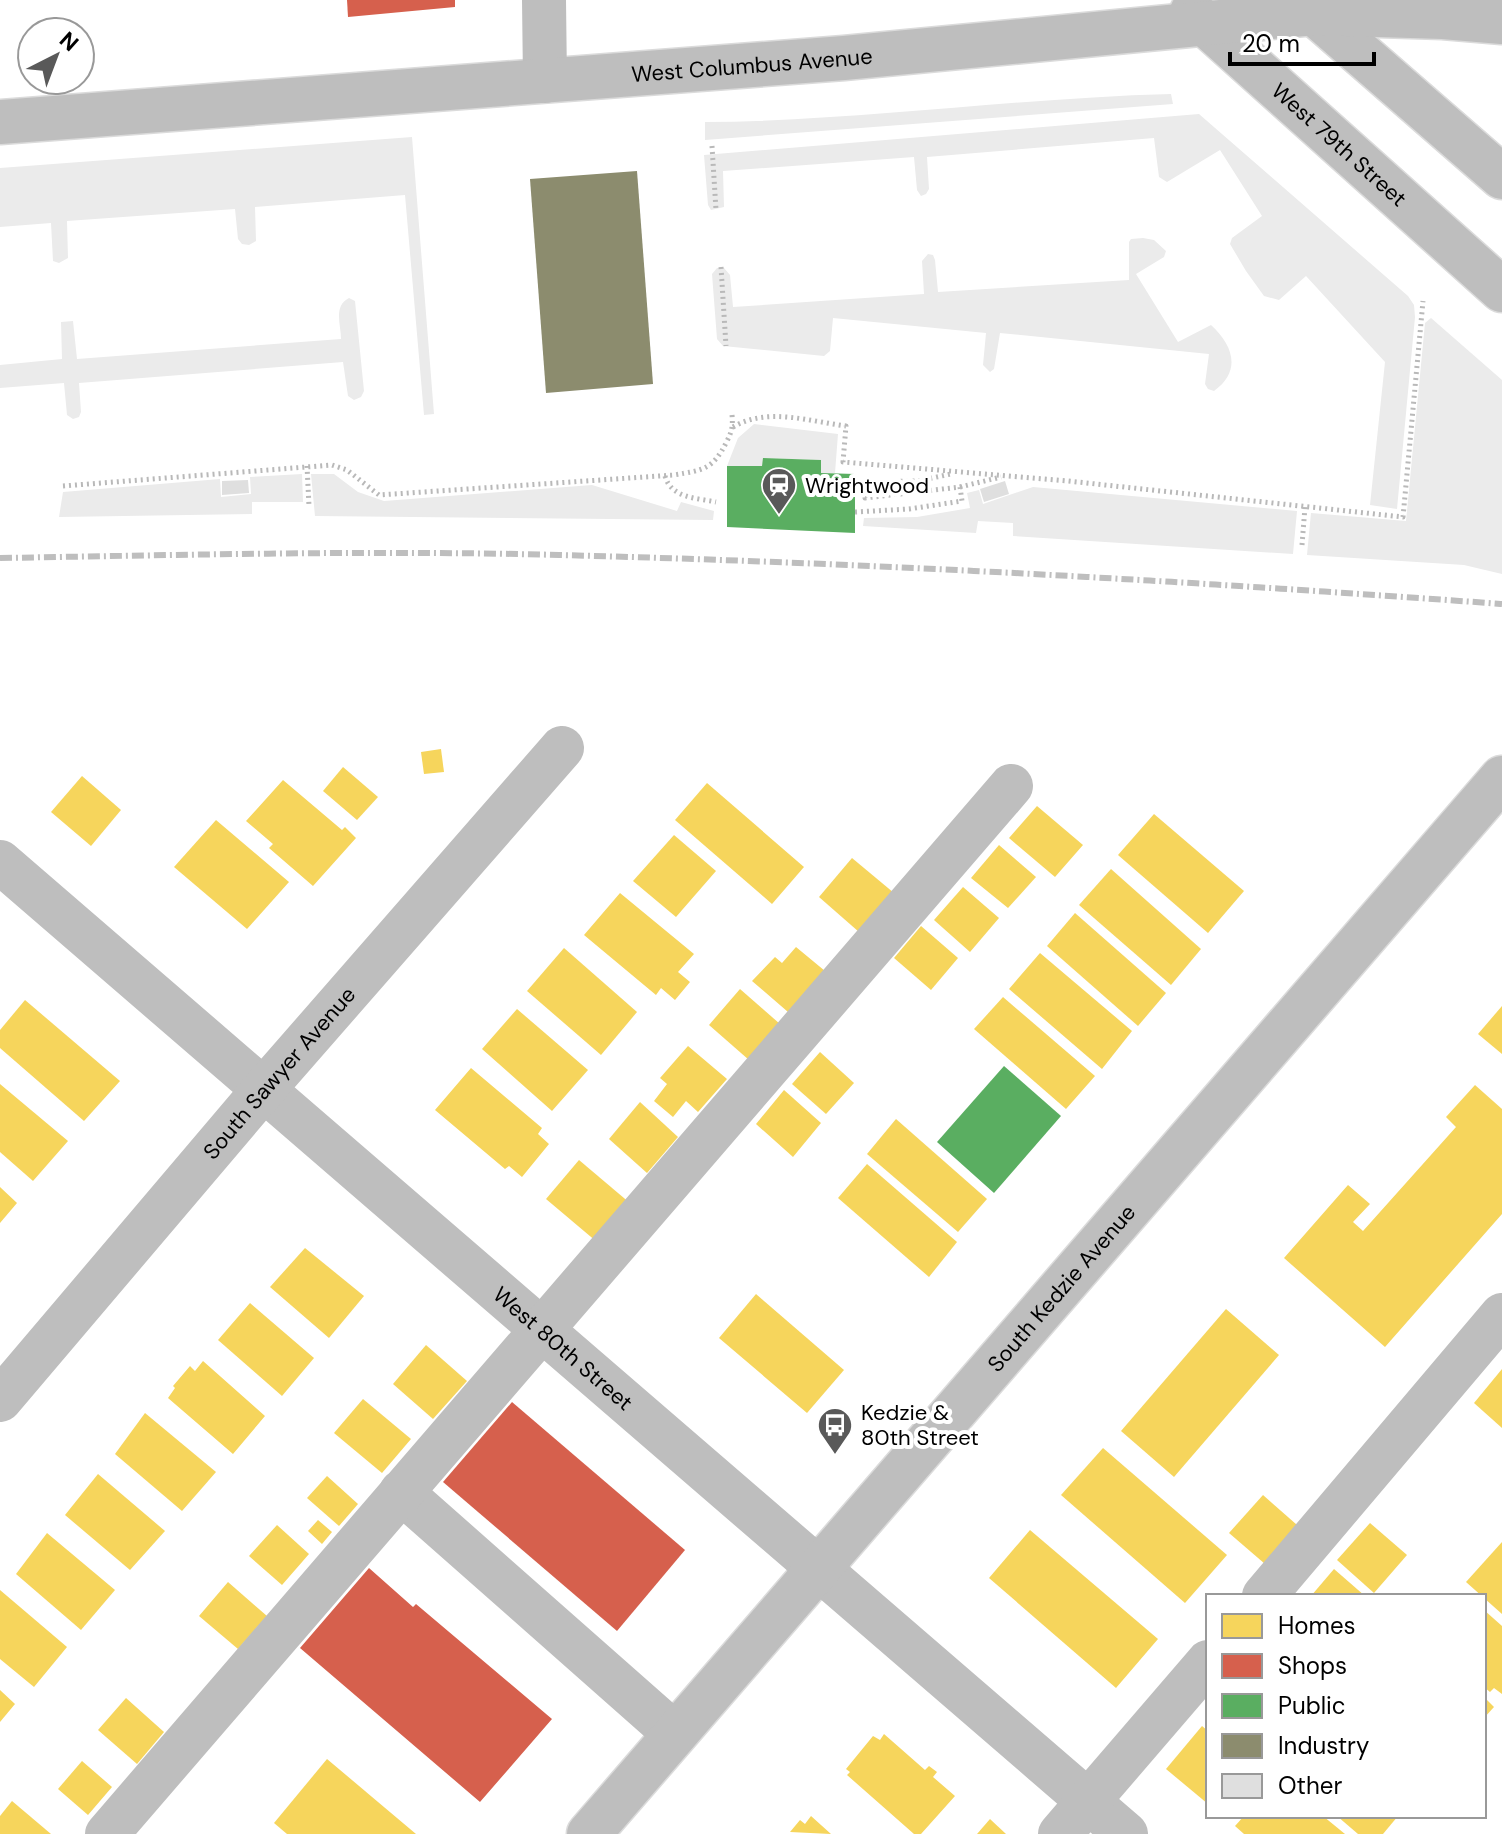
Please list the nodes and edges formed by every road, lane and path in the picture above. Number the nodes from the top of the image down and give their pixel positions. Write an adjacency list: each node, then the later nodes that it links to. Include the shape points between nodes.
1 (544, 0): 5 (main road)
2 (1307, 7): 3 (main road, West Columbus Avenue); 4 (main road, West Columbus Avenue); 8 (main road)
3 (1191, 12): 5 (main road, West Columbus Avenue, via 844,58); 11 (main road, West 79th Street)
4 (1502, 22)
5 (545, 81): 6 (main road, West Columbus Avenue)
6 (0, 122)
7 (712, 146): 9 (path)
8 (1502, 177)
9 (716, 210)
10 (721, 267): 13 (path)
11 (1502, 290)
12 (1423, 301): 24 (path, via 1403,517)
13 (726, 346)
14 (732, 415): 15 (path)
15 (733, 427): 17 (path, via 766,415 846,426 843,462); 18 (path, via 718,460 699,470)
16 (307, 466): 18 (path, via 347,470 379,495); 20 (path); 23 (path)
17 (960, 472): 19 (path); 21 (path, via 918,481 864,482 865,498)
18 (665, 476): 22 (path, via 674,492)
19 (1007, 476): 21 (path); 24 (path)
20 (63, 486)
21 (960, 487): 25 (path, via 962,501)
22 (716, 502)
23 (309, 506)
24 (1305, 507): 26 (path)
25 (855, 512)
26 (1302, 545)
27 (562, 748): 31 (main road, South Sawyer Avenue)
28 (1502, 778): 36 (main road, South Kedzie Avenue)
29 (1011, 786): 33 (main road)
30 (0, 862): 31 (main road, West 80th Street)
31 (264, 1089): 33 (main road, West 80th Street); 34 (main road, South Sawyer Avenue)
32 (1502, 1315): 37 (main road)
33 (543, 1329): 35 (main road); 36 (main road, West 80th Street)
34 (0, 1400)
35 (401, 1492): 39 (main road); 41 (main road)
36 (819, 1568): 39 (main road, South Kedzie Avenue); 40 (main road, West 80th Street)
37 (1266, 1594)
38 (1206, 1664): 40 (main road)
39 (675, 1734): 42 (main road, South Kedzie Avenue)
40 (1088, 1801): 43 (main road); 44 (main road, West 80th Street)
41 (107, 1834)
42 (589, 1834)
43 (1060, 1834)
44 (1126, 1834)

